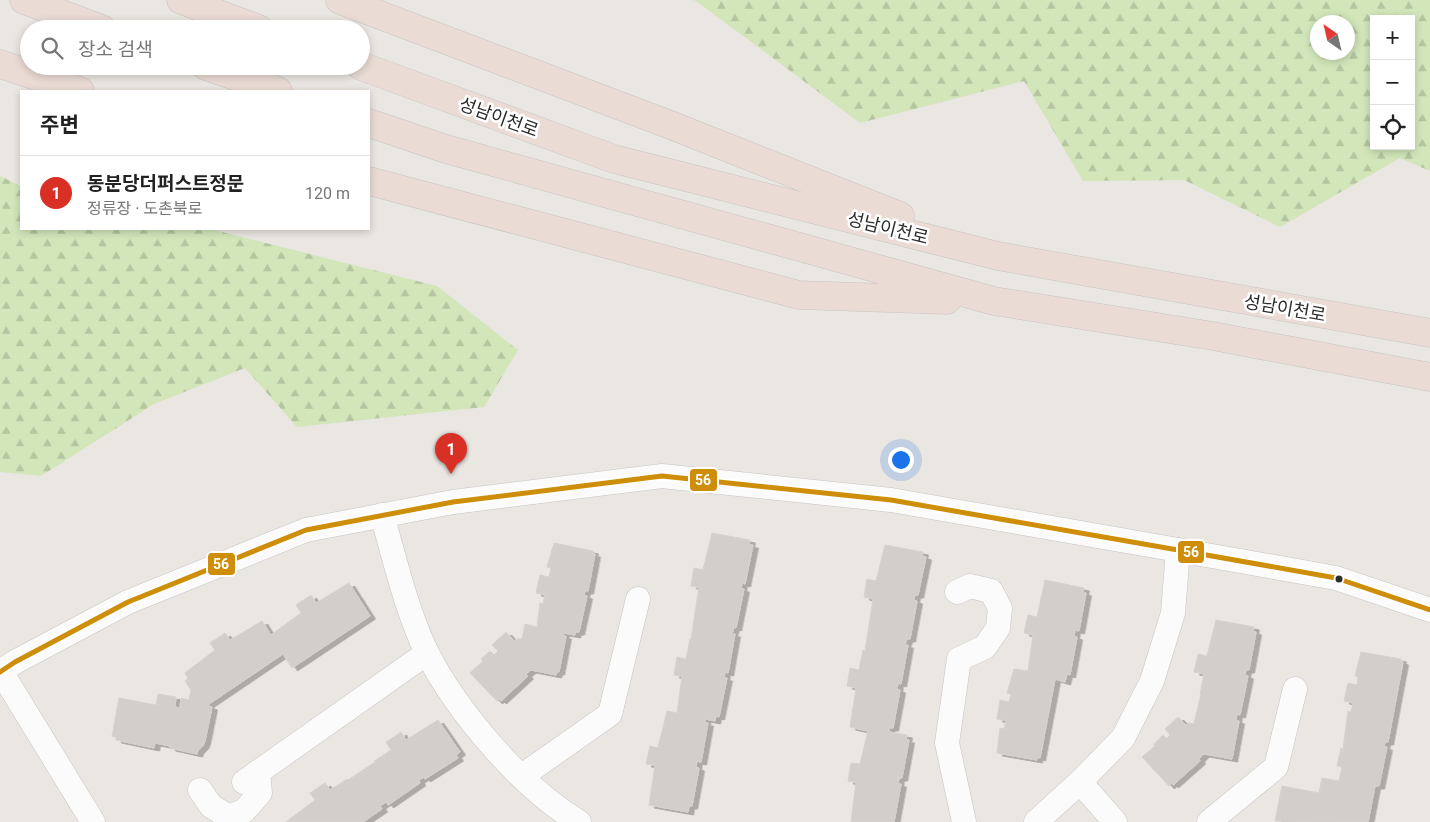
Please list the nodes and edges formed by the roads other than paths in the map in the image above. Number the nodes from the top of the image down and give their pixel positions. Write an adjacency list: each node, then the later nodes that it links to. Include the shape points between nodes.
1 (24, 0): 4 (highway)
2 (181, 0): 5 (highway)
3 (340, 0): 15 (highway, via 668,124)
4 (77, 20)
5 (235, 20)
6 (0, 64): 8 (highway)
7 (370, 69): 15 (highway, 성남이천로, via 614,159)
8 (20, 71)
9 (33, 75): 11 (highway)
10 (232, 75): 12 (highway)
11 (77, 90)
12 (275, 90)
13 (370, 123): 16 (highway, via 446,149)
14 (370, 181): 16 (highway, via 799,295)
15 (998, 256): 17 (highway, 성남이천로)
16 (994, 301): 18 (highway, via 1213,336)
17 (1430, 333)
18 (1430, 377)
19 (382, 515): 20 (street, via 453,502 662,476 891,500); 24 (street, via 405,597); 25 (street, via 306,530 128,602)
20 (1178, 550): 23 (street, via 1336,578); 28 (street, via 1173,613 1152,681 1123,738)
21 (957, 592): 32 (street, via 970,586 990,591 1000,608 998,628 985,647 959,659 947,743)
22 (638, 599): 27 (street, via 610,714)
23 (1430, 610)
24 (427, 653): 27 (street, via 456,700 503,758); 29 (street, via 251,777 260,793 244,812 229,817 211,806)
25 (0, 671): 30 (street)
26 (1295, 689): 35 (street, via 1276,768)
27 (522, 776): 31 (street, via 560,810)
28 (1080, 782): 33 (street); 34 (street)
29 (200, 790)
30 (93, 822)
31 (579, 822)
32 (964, 822)
33 (1036, 822)
34 (1115, 822)
35 (1209, 822)

